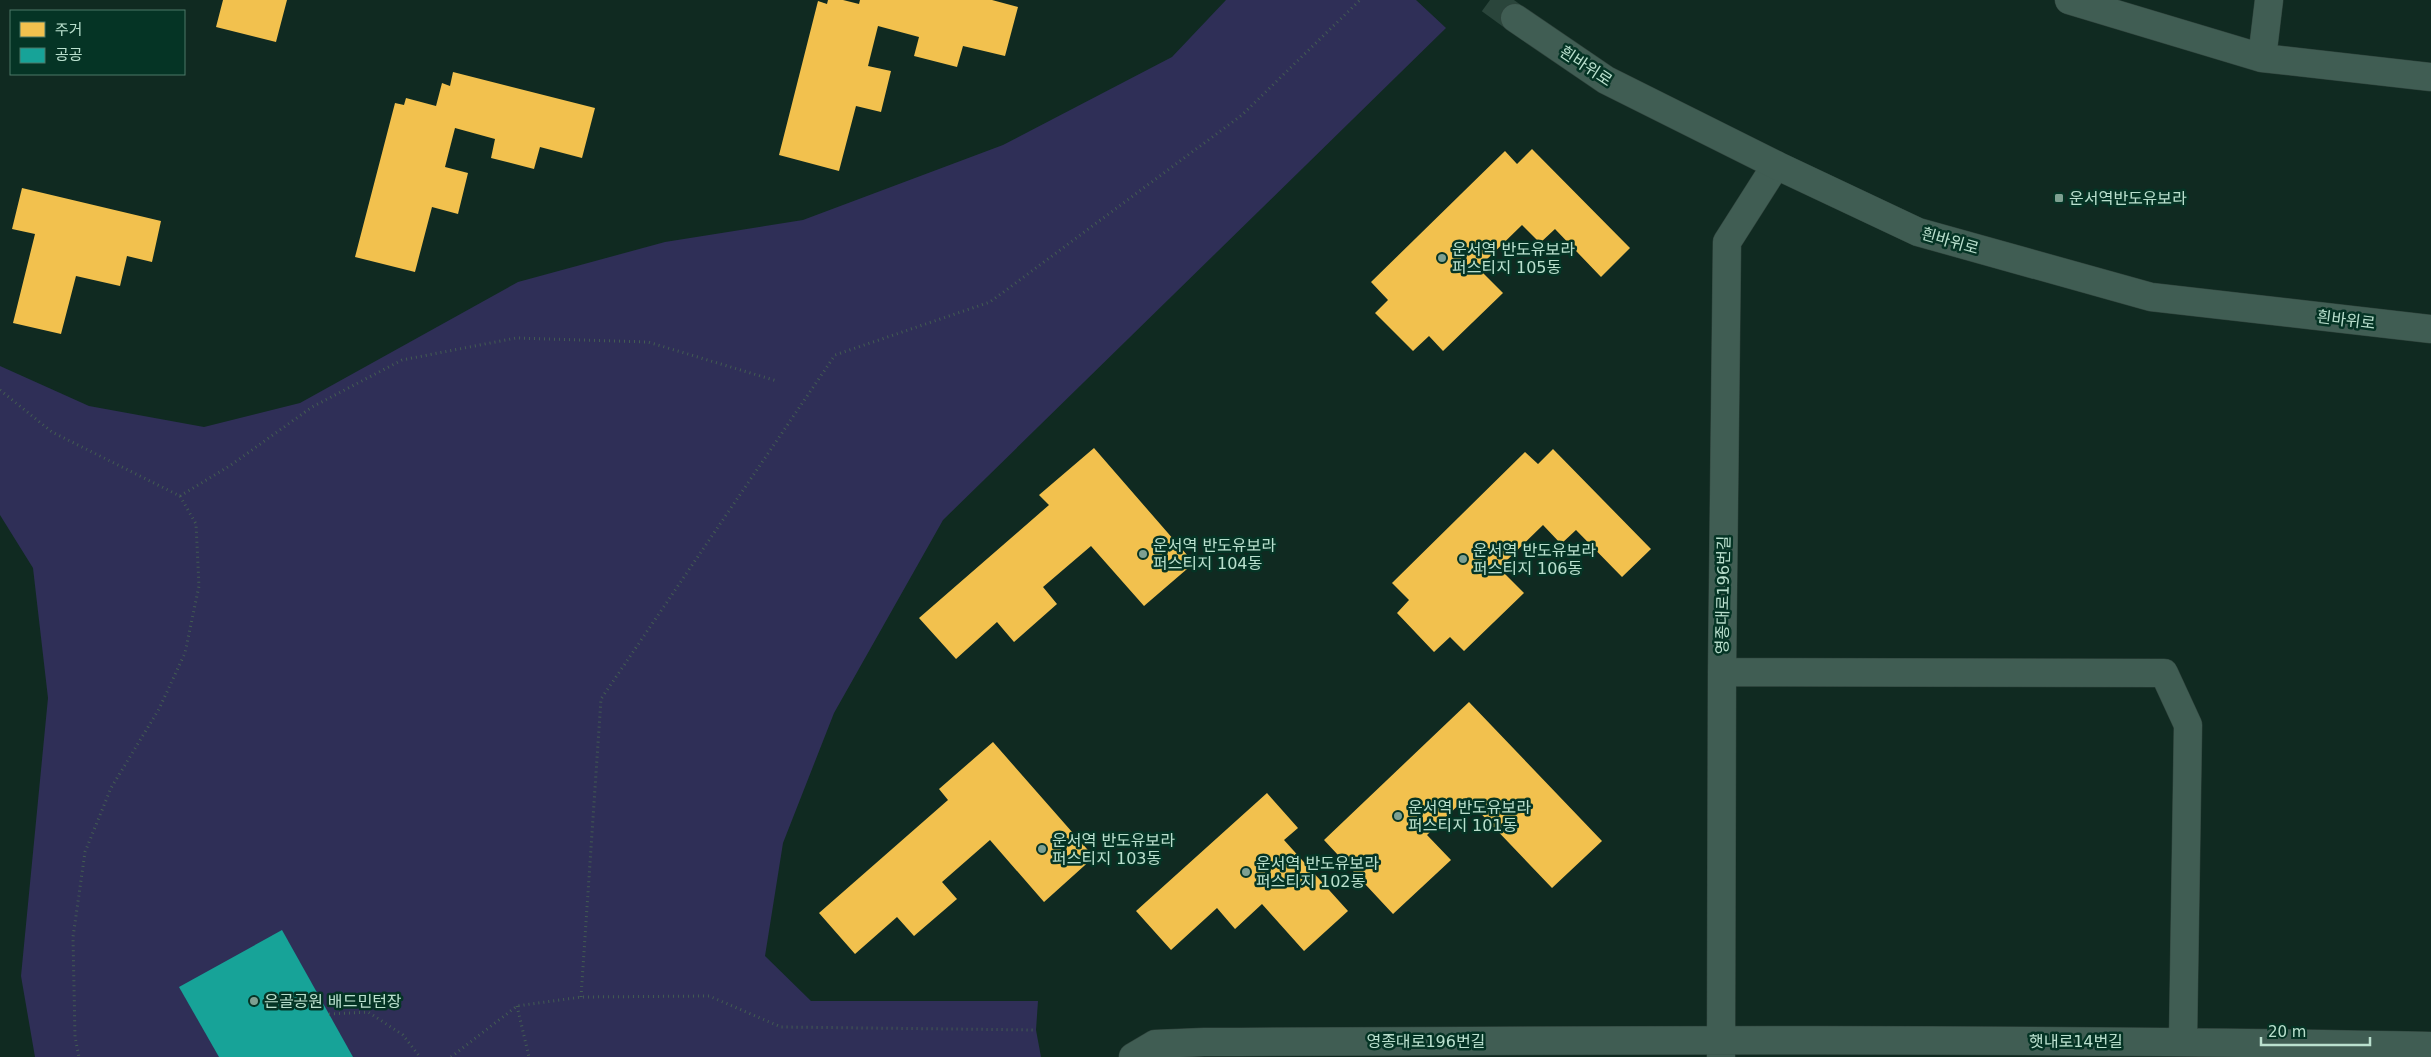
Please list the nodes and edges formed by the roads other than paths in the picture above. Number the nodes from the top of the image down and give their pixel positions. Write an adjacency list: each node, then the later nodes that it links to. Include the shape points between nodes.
1 (2069, 0): 4 (street)
2 (2269, 0): 4 (street)
3 (1515, 18): 6 (street, 흰바위로, via 1606,80)
4 (2262, 58): 5 (street)
5 (2431, 78)
6 (1776, 165): 7 (street, 흰바위로, via 1918,232 2151,297); 8 (street, 영종대로196번길, via 1727,242)
7 (2431, 329)
8 (1722, 672): 9 (street, via 2164,673 2188,725); 11 (street, 영종대로196번길)
9 (2183, 1041): 10 (street, 햇내로14번길); 11 (street, 햇내로14번길)
10 (2431, 1046)
11 (1721, 1048): 12 (street, 영종대로196번길, via 1204,1042 1155,1044)
12 (1133, 1057)

